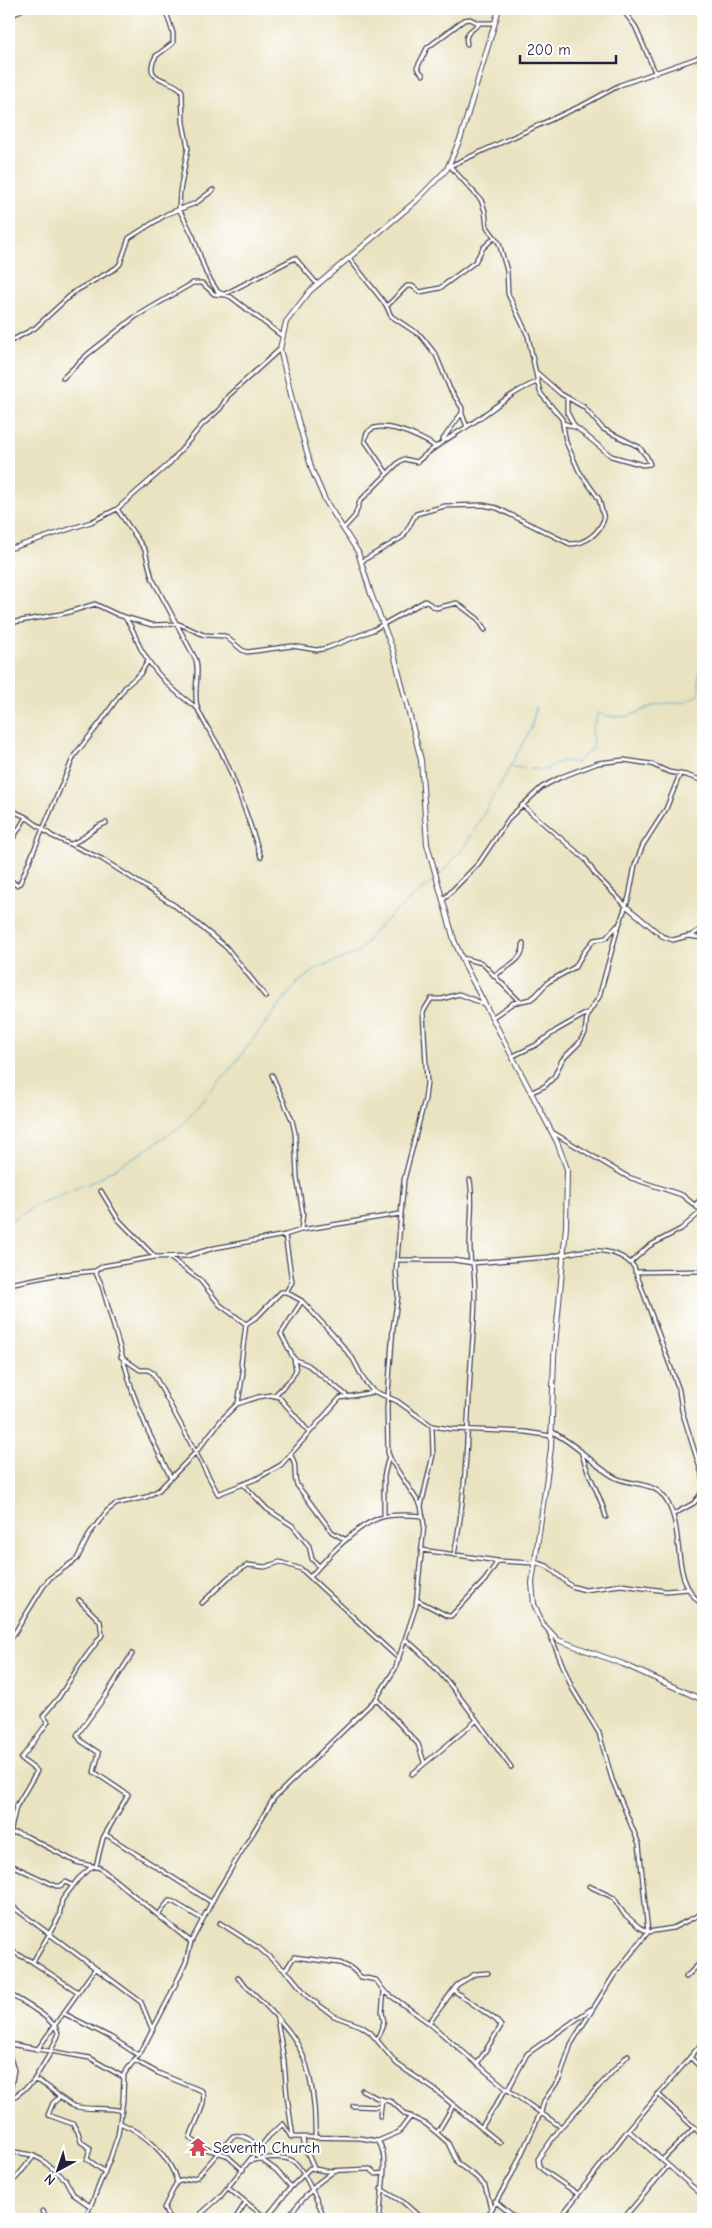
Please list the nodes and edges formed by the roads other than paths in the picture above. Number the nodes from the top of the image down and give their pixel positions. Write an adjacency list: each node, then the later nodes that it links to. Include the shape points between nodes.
1 (22, 9): 5 (street)
2 (165, 9): 14 (street, via 174,43 156,56 153,68 158,80 175,84 182,90 188,148)
3 (499, 9): 7 (street)
4 (622, 9): 10 (street, via 635,26)
5 (9, 18)
6 (479, 23): 7 (street); 8 (street, via 467,33); 11 (street, via 466,19 427,48 418,68)
7 (494, 24): 12 (street)
8 (468, 44)
9 (703, 56): 10 (street)
10 (655, 72): 12 (street, via 620,85)
11 (423, 75)
12 (449, 167): 15 (street, via 481,200 487,227); 16 (street, via 416,201)
13 (213, 190): 14 (street, via 196,204)
14 (179, 209): 18 (street, via 193,236 206,274); 21 (street, via 129,238 116,268 74,292 35,328)
15 (495, 237): 19 (street, via 475,262 440,288 420,292 407,286); 23 (street, via 507,271 508,294 528,336)
16 (349, 258): 17 (street); 19 (street)
17 (318, 284): 18 (street, via 297,259 292,258); 20 (street, via 290,315)
18 (223, 295): 20 (street); 24 (street, via 214,294 202,283 184,287 135,317)
19 (387, 306): 27 (street, via 391,316 420,334 436,355)
20 (282, 336): 22 (street)
21 (9, 342)
22 (280, 349): 34 (street, via 228,396 163,470); 35 (street, via 312,470 325,500)
23 (534, 369): 25 (street); 26 (street)
24 (62, 378)
25 (537, 382): 28 (street, via 541,394); 29 (street, via 503,400)
26 (566, 397): 30 (street, via 567,412); 30 (street, via 584,407 603,429 639,447 650,464 610,456)
27 (462, 413): 29 (street); 31 (street)
28 (563, 423): 30 (street); 37 (street, via 572,457 599,499 604,515 602,524 589,539 581,543 566,543 497,508 445,506 416,514 403,537)
29 (467, 427): 31 (street)
30 (576, 428)
31 (443, 440): 32 (street)
32 (434, 446): 33 (street, via 417,462 402,460); 33 (street, via 407,432 379,427 366,435 365,442)
33 (387, 473): 35 (street, via 360,501 355,516)
34 (117, 509): 36 (street, via 91,522); 40 (street, via 145,550 152,578)
35 (344, 528): 37 (street)
36 (9, 549)
37 (362, 561): 41 (street)
38 (125, 617): 39 (street, via 96,604); 40 (street, via 152,625); 43 (street)
39 (9, 623)
40 (176, 624): 41 (street, via 204,635 228,637 247,652 292,646 322,650); 44 (street, via 197,664 195,687)
41 (383, 624): 42 (street, via 425,601 436,608 457,603 478,619); 56 (street, via 393,650 421,760 426,844)
42 (485, 630)
43 (148, 661): 44 (street, via 168,687); 51 (street, via 76,752)
44 (198, 708): 54 (street, via 232,774)
45 (680, 774): 46 (street); 47 (street, via 640,762 598,763 550,782); 57 (street, via 666,809 643,845)
46 (703, 781)
47 (522, 805): 56 (street, via 479,863); 57 (street, via 586,860)
48 (9, 809): 49 (street)
49 (26, 817): 51 (street); 53 (street)
50 (106, 823): 52 (street)
51 (43, 829): 52 (street); 55 (street, via 20,883 16,885)
52 (71, 844): 65 (street, via 102,859 174,905 226,948)
53 (9, 845)
54 (261, 857)
55 (9, 878)
56 (443, 900): 63 (street)
57 (626, 906): 58 (street); 60 (street, via 668,939)
58 (619, 924): 66 (street, via 606,938 591,943 574,968 548,982 531,999); 68 (street, via 599,997)
59 (703, 928): 60 (street)
60 (690, 936): 61 (street)
61 (703, 938)
62 (522, 943): 64 (street, via 520,957)
63 (462, 958): 64 (street, via 479,962); 67 (street)
64 (494, 976): 66 (street)
65 (266, 997)
66 (519, 1001): 69 (street)
67 (487, 1005): 69 (street); 79 (street, via 459,994 431,999 424,1008 427,1083 404,1180)
68 (588, 1013): 70 (street); 72 (street, via 581,1040 562,1060 550,1082)
69 (493, 1017): 70 (street)
70 (513, 1056): 72 (street)
71 (272, 1075): 80 (street, via 294,1128 303,1214)
72 (532, 1092): 73 (street)
73 (552, 1132): 77 (street, via 628,1177 679,1193); 82 (street, via 567,1169)
74 (470, 1180): 86 (street)
75 (703, 1191): 77 (street)
76 (101, 1192): 83 (street, via 118,1219)
77 (696, 1205): 78 (street)
78 (703, 1212): 87 (street, via 681,1229 649,1246)
79 (400, 1214): 80 (street); 85 (street)
80 (301, 1230): 81 (street)
81 (286, 1235): 84 (street, via 188,1256); 92 (street, via 292,1282)
82 (562, 1255): 86 (street); 87 (street, via 595,1250 617,1255); 104 (street)
83 (155, 1257): 84 (street); 88 (street, via 103,1266)
84 (169, 1257): 94 (street, via 200,1280 220,1305)
85 (397, 1260): 86 (street); 100 (street, via 398,1296)
86 (472, 1263): 103 (street, via 473,1347)
87 (630, 1263): 90 (street)
88 (95, 1271): 91 (street); 95 (street)
89 (703, 1271): 90 (street)
90 (635, 1272): 112 (street, via 675,1378)
91 (9, 1284)
92 (286, 1292): 93 (street); 94 (street, via 280,1293)
93 (302, 1301): 96 (street, via 281,1334); 97 (street, via 353,1359)
94 (246, 1324): 101 (street)
95 (121, 1357): 108 (street, via 140,1370 153,1373); 111 (street, via 147,1430)
96 (294, 1359): 98 (street, via 308,1365); 99 (street, via 295,1373)
97 (374, 1392): 98 (street); 100 (street)
98 (346, 1395): 105 (street, via 334,1402)
99 (274, 1396): 101 (street); 105 (street)
100 (388, 1396): 102 (street); 110 (street, via 386,1444)
101 (238, 1404): 108 (street)
102 (432, 1426): 103 (street); 115 (street, via 433,1455)
103 (468, 1430): 106 (street); 122 (street)
104 (551, 1430): 106 (street); 107 (street)
105 (309, 1432): 109 (street)
106 (550, 1436): 124 (street, via 547,1482)
107 (581, 1451): 116 (street, via 613,1476 660,1492); 119 (street)
108 (196, 1452): 111 (street); 113 (street, via 218,1494)
109 (290, 1454): 113 (street, via 271,1471); 120 (street, via 296,1467 297,1485 332,1532)
110 (389, 1455): 115 (street); 117 (street, via 384,1476)
111 (171, 1478): 134 (street, via 156,1493 116,1504 108,1511 90,1533 77,1559 50,1578)
112 (703, 1478)
113 (244, 1485): 125 (street, via 267,1509 293,1526 309,1546 312,1559)
114 (703, 1491): 116 (street, via 694,1503)
115 (421, 1506): 118 (street)
116 (674, 1514): 127 (street, via 678,1553)
117 (384, 1516): 118 (street); 120 (street)
118 (423, 1516): 121 (street)
119 (606, 1517)
120 (346, 1540): 125 (street)
121 (422, 1550): 122 (street); 129 (street)
122 (454, 1556): 123 (street)
123 (498, 1561): 124 (street); 129 (street, via 451,1616)
124 (534, 1562): 127 (street, via 546,1566 571,1586 585,1590 621,1585 666,1591); 132 (street, via 534,1604)
125 (320, 1566): 126 (street)
126 (311, 1576): 130 (street, via 294,1565 280,1562 265,1567 248,1565 228,1577); 136 (street)
127 (689, 1589): 131 (street)
128 (79, 1600): 143 (street, via 100,1621 102,1635 43,1716 48,1722 21,1759 38,1771 16,1807)
129 (417, 1600): 133 (street)
130 (202, 1602)
131 (703, 1605)
132 (548, 1630): 138 (street, via 558,1640); 156 (street, via 572,1688 599,1733 612,1779 639,1844)
133 (405, 1639): 136 (street); 139 (street, via 426,1657)
134 (9, 1642)
135 (132, 1654): 144 (street, via 77,1735 99,1753 94,1772 128,1796)
136 (398, 1659): 137 (street, via 389,1681)
137 (376, 1699): 140 (street, via 418,1744); 150 (street, via 272,1801)
138 (703, 1700)
139 (476, 1721): 140 (street); 141 (street)
140 (424, 1762): 142 (street)
141 (510, 1767)
142 (412, 1774)
143 (10, 1833): 145 (street); 147 (street, via 20,1834 76,1862)
144 (105, 1834): 147 (street); 150 (street)
145 (9, 1838)
146 (9, 1864): 148 (street, via 56,1886 66,1882)
147 (94, 1866): 148 (street); 153 (street)
148 (73, 1886): 157 (street, via 62,1900 59,1917)
149 (589, 1886): 156 (street, via 614,1898 624,1914)
150 (211, 1902): 154 (street)
151 (9, 1904): 157 (street)
152 (703, 1913): 156 (street, via 673,1928)
153 (158, 1916): 154 (street, via 172,1901); 158 (street)
154 (202, 1919): 158 (street)
155 (220, 1923): 164 (street, via 252,1942)
156 (648, 1932): 172 (street)
157 (49, 1934): 162 (street); 163 (street)
158 (191, 1942): 177 (street, via 178,1980)
159 (10, 1951): 160 (street); 162 (street)
160 (9, 1956)
161 (703, 1960): 166 (street)
162 (33, 1962): 170 (street)
163 (96, 1969): 170 (street); 177 (street, via 141,2002)
164 (285, 1972): 168 (street, via 297,1957 340,1962 361,1977 376,1980); 178 (street, via 308,1997 334,2016 361,2026)
165 (488, 1973): 169 (street, via 475,1974)
166 (686, 1977)
167 (238, 1978): 174 (street)
168 (384, 1990): 175 (street); 178 (street, via 384,2022)
169 (453, 1990): 175 (street); 188 (street, via 501,2026)
170 (78, 1992): 173 (street)
171 (9, 1994): 176 (street)
172 (592, 2008): 193 (street, via 527,2054); 202 (street, via 571,2044 560,2078 544,2100)
173 (63, 2013): 176 (street); 184 (street)
174 (277, 2019): 212 (street); 214 (street, via 299,2046 306,2065)
175 (429, 2023): 188 (street)
176 (54, 2025): 181 (street); 182 (street, via 59,2032)
177 (152, 2030): 184 (street)
178 (377, 2040): 199 (street, via 393,2061)
179 (703, 2042): 186 (street)
180 (9, 2044): 181 (street)
181 (36, 2050): 182 (street)
182 (51, 2052): 190 (street, via 90,2058); 191 (street)
183 (9, 2054): 196 (street, via 14,2070)
184 (138, 2055): 187 (street)
185 (628, 2055): 206 (street)
186 (690, 2057): 189 (street); 194 (street)
187 (134, 2060): 190 (street); 219 (street, via 202,2091 204,2097 197,2125 190,2138 203,2148)
188 (477, 2064): 193 (street)
189 (703, 2070)
190 (123, 2076): 201 (street)
191 (34, 2080): 195 (street); 196 (street)
192 (362, 2090): 197 (street)
193 (507, 2090): 202 (street); 207 (street)
194 (658, 2094): 208 (street); 209 (street)
195 (60, 2097): 201 (street, via 79,2107 107,2107); 229 (street, via 53,2103 48,2116 74,2125 79,2140 90,2148 87,2159)
196 (9, 2098)
197 (382, 2099): 200 (street); 204 (street)
198 (353, 2106): 200 (street)
199 (453, 2106): 207 (street); 210 (street)
200 (381, 2108): 203 (street)
201 (122, 2111): 205 (street)
202 (541, 2112): 206 (street); 240 (street, via 512,2174)
203 (380, 2116)
204 (411, 2116): 210 (street); 215 (street, via 399,2132)
205 (120, 2123): 229 (street); 232 (street, via 135,2130 155,2147)
206 (561, 2127): 238 (street, via 540,2154 538,2162 543,2170)
207 (481, 2128): 216 (street)
208 (694, 2128): 211 (street); 223 (street)
209 (628, 2130): 223 (street); 238 (street)
210 (437, 2133): 243 (street, via 448,2143 458,2164 485,2186)
211 (703, 2136)
212 (294, 2137): 213 (street); 217 (street, via 288,2136 283,2124)
213 (303, 2137): 214 (street); 226 (street)
214 (314, 2137): 215 (street)
215 (378, 2141): 230 (street, via 384,2156)
216 (500, 2143)
217 (259, 2149): 219 (street, via 249,2138 240,2135 229,2139); 220 (street)
218 (9, 2150): 221 (street)
219 (220, 2152): 227 (street); 232 (street, via 197,2177)
220 (255, 2155): 222 (street); 224 (street)
221 (34, 2156): 233 (street); 242 (street, via 62,2176 73,2194)
222 (260, 2160): 224 (street); 231 (street, via 291,2160 298,2165); 234 (street, via 276,2170)
223 (662, 2160): 225 (street)
224 (250, 2162): 227 (street)
225 (668, 2166): 239 (street); 260 (street)
226 (315, 2169): 228 (street); 231 (street, via 308,2169)
227 (243, 2170): 235 (street)
228 (334, 2170): 230 (street, via 370,2169 376,2174); 237 (street)
229 (105, 2172): 242 (street)
230 (383, 2173): 236 (street)
231 (302, 2175): 234 (street); 237 (street)
232 (177, 2182): 248 (street, via 164,2208)
233 (9, 2184)
234 (291, 2187): 251 (street)
235 (228, 2188): 241 (street); 249 (street)
236 (381, 2189): 254 (street); 255 (street)
237 (312, 2190): 252 (street); 253 (street)
238 (578, 2194): 245 (street)
239 (703, 2196)
240 (495, 2201): 243 (street); 257 (street)
241 (246, 2202): 250 (street); 251 (street)
242 (90, 2206): 247 (street)
243 (491, 2209): 256 (street)
244 (43, 2211): 246 (street)
245 (562, 2214): 258 (street); 259 (street)
246 (47, 2219)
247 (85, 2219)
248 (169, 2219)
249 (195, 2219)
250 (235, 2219)
251 (266, 2219)
252 (285, 2219)
253 (325, 2219)
254 (380, 2219)
255 (422, 2219)
256 (486, 2219)
257 (517, 2219)
258 (559, 2219)
259 (569, 2219)
260 (623, 2219)

